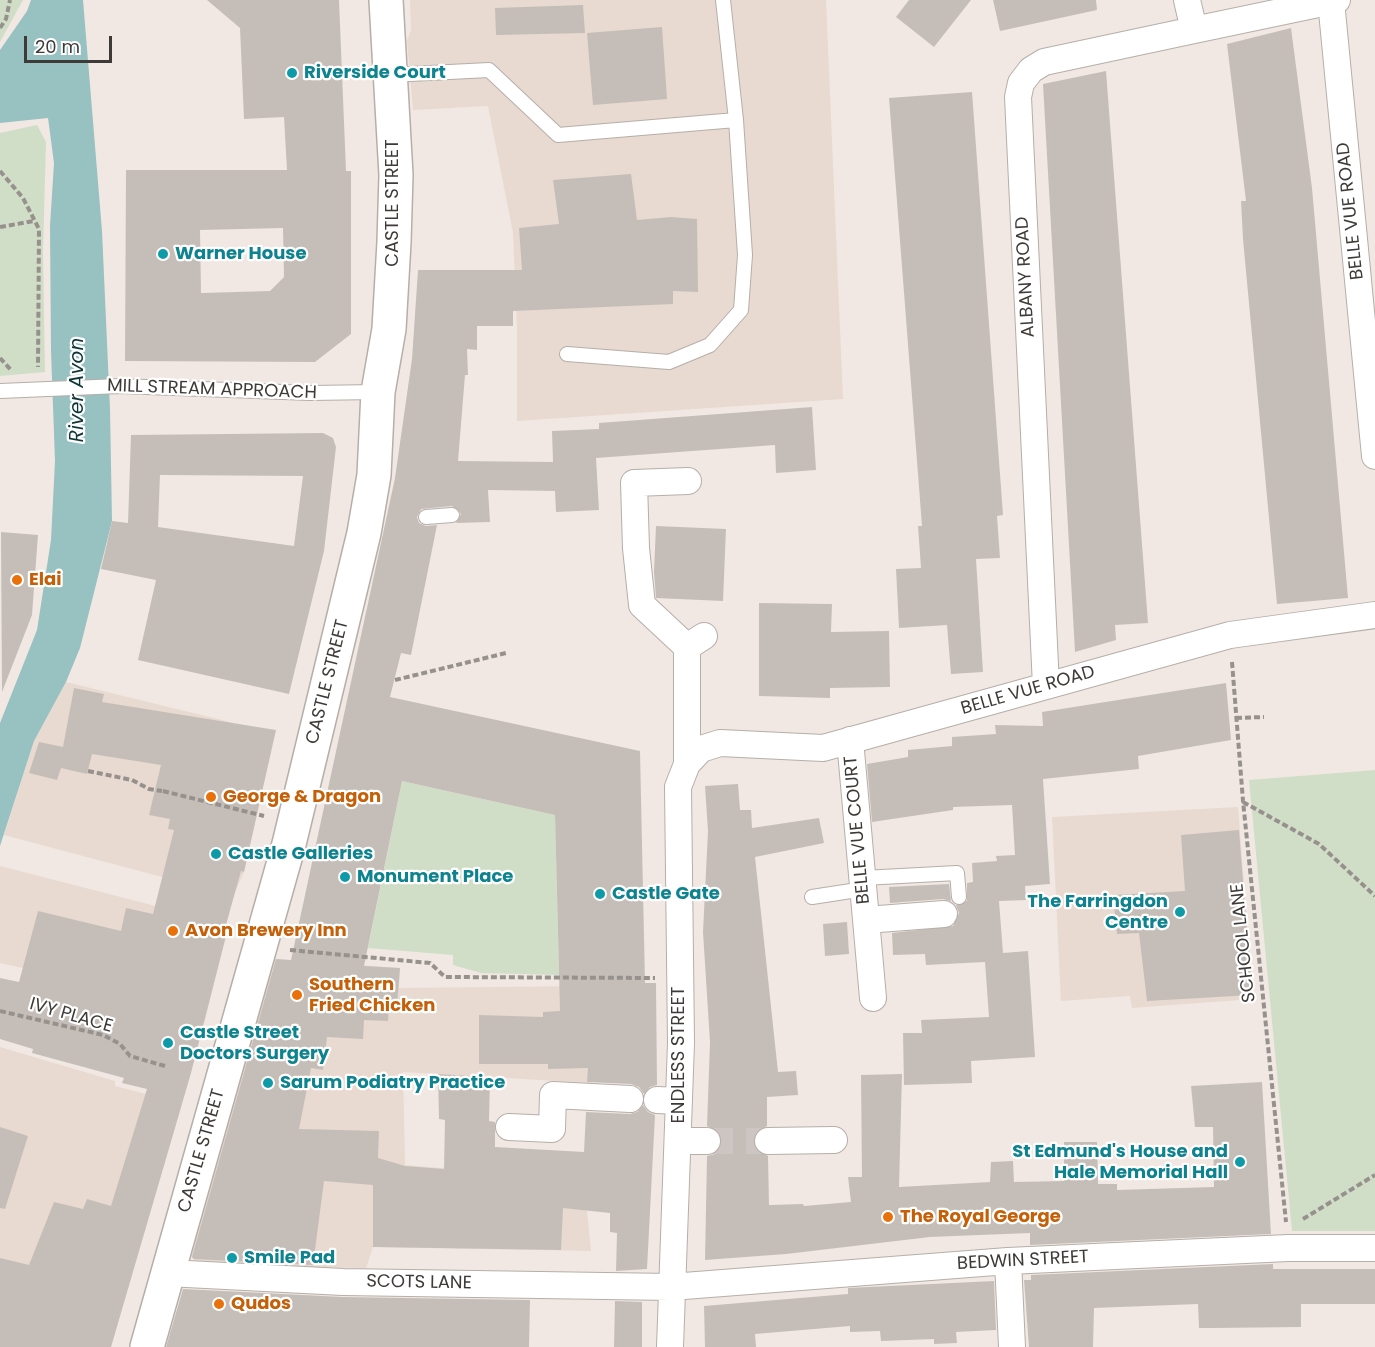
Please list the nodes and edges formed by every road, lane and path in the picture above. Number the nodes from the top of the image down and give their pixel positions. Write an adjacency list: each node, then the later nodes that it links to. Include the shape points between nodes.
1 (10, 0): 6 (path)
2 (386, 0): 8 (street, CASTLE STREET)
3 (723, 0): 9 (lane)
4 (1187, 0): 7 (street)
5 (1334, 1): 7 (street, BELLE VUE ROAD); 17 (street, BELLE VUE ROAD)
6 (0, 28)
7 (1194, 30): 25 (street, ALBANY ROAD, via 1044,62 1021,83 1018,97)
8 (390, 75): 9 (lane, via 489,70 558,135); 16 (street, CASTLE STREET, via 396,175 393,272 389,329)
9 (736, 120): 13 (lane, via 745,255 741,310 710,345 669,362)
10 (0, 171): 11 (path, via 23,198)
11 (34, 221): 12 (path); 14 (path, via 39,229)
12 (0, 227)
13 (567, 354)
14 (41, 389): 15 (lane, MILL STREAM APPROACH); 16 (lane, MILL STREAM APPROACH, via 120,386)
15 (0, 392)
16 (378, 392): 38 (street, CASTLE STREET, via 374,507)
17 (1375, 456)
18 (687, 481): 29 (street, ENDLESS STREET, via 634,483 642,605 695,642)
19 (452, 515): 20 (lane)
20 (426, 517)
21 (1375, 615): 22 (street, BELLE VUE ROAD)
22 (1230, 635): 25 (street, BELLE VUE ROAD); 27 (path, SCHOOL LANE)
23 (506, 653): 24 (path)
24 (394, 680)
25 (1046, 686): 28 (street, BELLE VUE ROAD)
26 (1264, 717): 27 (path)
27 (1236, 718): 31 (path, SCHOOL LANE)
28 (850, 740): 29 (street, BELLE VUE ROAD, via 823,748 720,743 701,749); 33 (street, BELLE VUE COURT)
29 (687, 764): 39 (street, ENDLESS STREET, via 678,787)
30 (88, 771): 32 (path)
31 (1243, 801): 34 (path, via 1319,844); 51 (path, SCHOOL LANE, via 1287,1228)
32 (257, 814)
33 (863, 883): 35 (lane); 36 (lane, via 957,873); 37 (street, BELLE VUE COURT)
34 (1375, 896)
35 (812, 897)
36 (951, 906): 37 (street, BELLE VUE COURT)
37 (866, 920): 40 (street, BELLE VUE COURT)
38 (260, 947): 39 (path, via 430,963 445,977); 54 (street, CASTLE STREET)
39 (680, 977): 46 (street, ENDLESS STREET, via 668,1101)
40 (873, 998)
41 (0, 1011): 42 (path, IVY PLACE, via 103,1035 120,1044 130,1056)
42 (165, 1066)
43 (630, 1099): 44 (street, via 553,1095 552,1129)
44 (509, 1127)
45 (834, 1140): 48 (street)
46 (678, 1141): 47 (street); 55 (street, ENDLESS STREET)
47 (707, 1141)
48 (768, 1141)
49 (1375, 1176): 50 (path)
50 (1300, 1221)
51 (1293, 1224)
52 (1375, 1248): 53 (street, BEDWIN STREET, via 1288,1248)
53 (1008, 1261): 55 (street, BEDWIN STREET); 58 (street)
54 (167, 1273): 55 (street, SCOTS LANE, via 343,1281); 56 (street, CASTLE STREET)
55 (672, 1287): 57 (street, ENDLESS STREET)
56 (147, 1347)
57 (670, 1347)
58 (1012, 1347)

